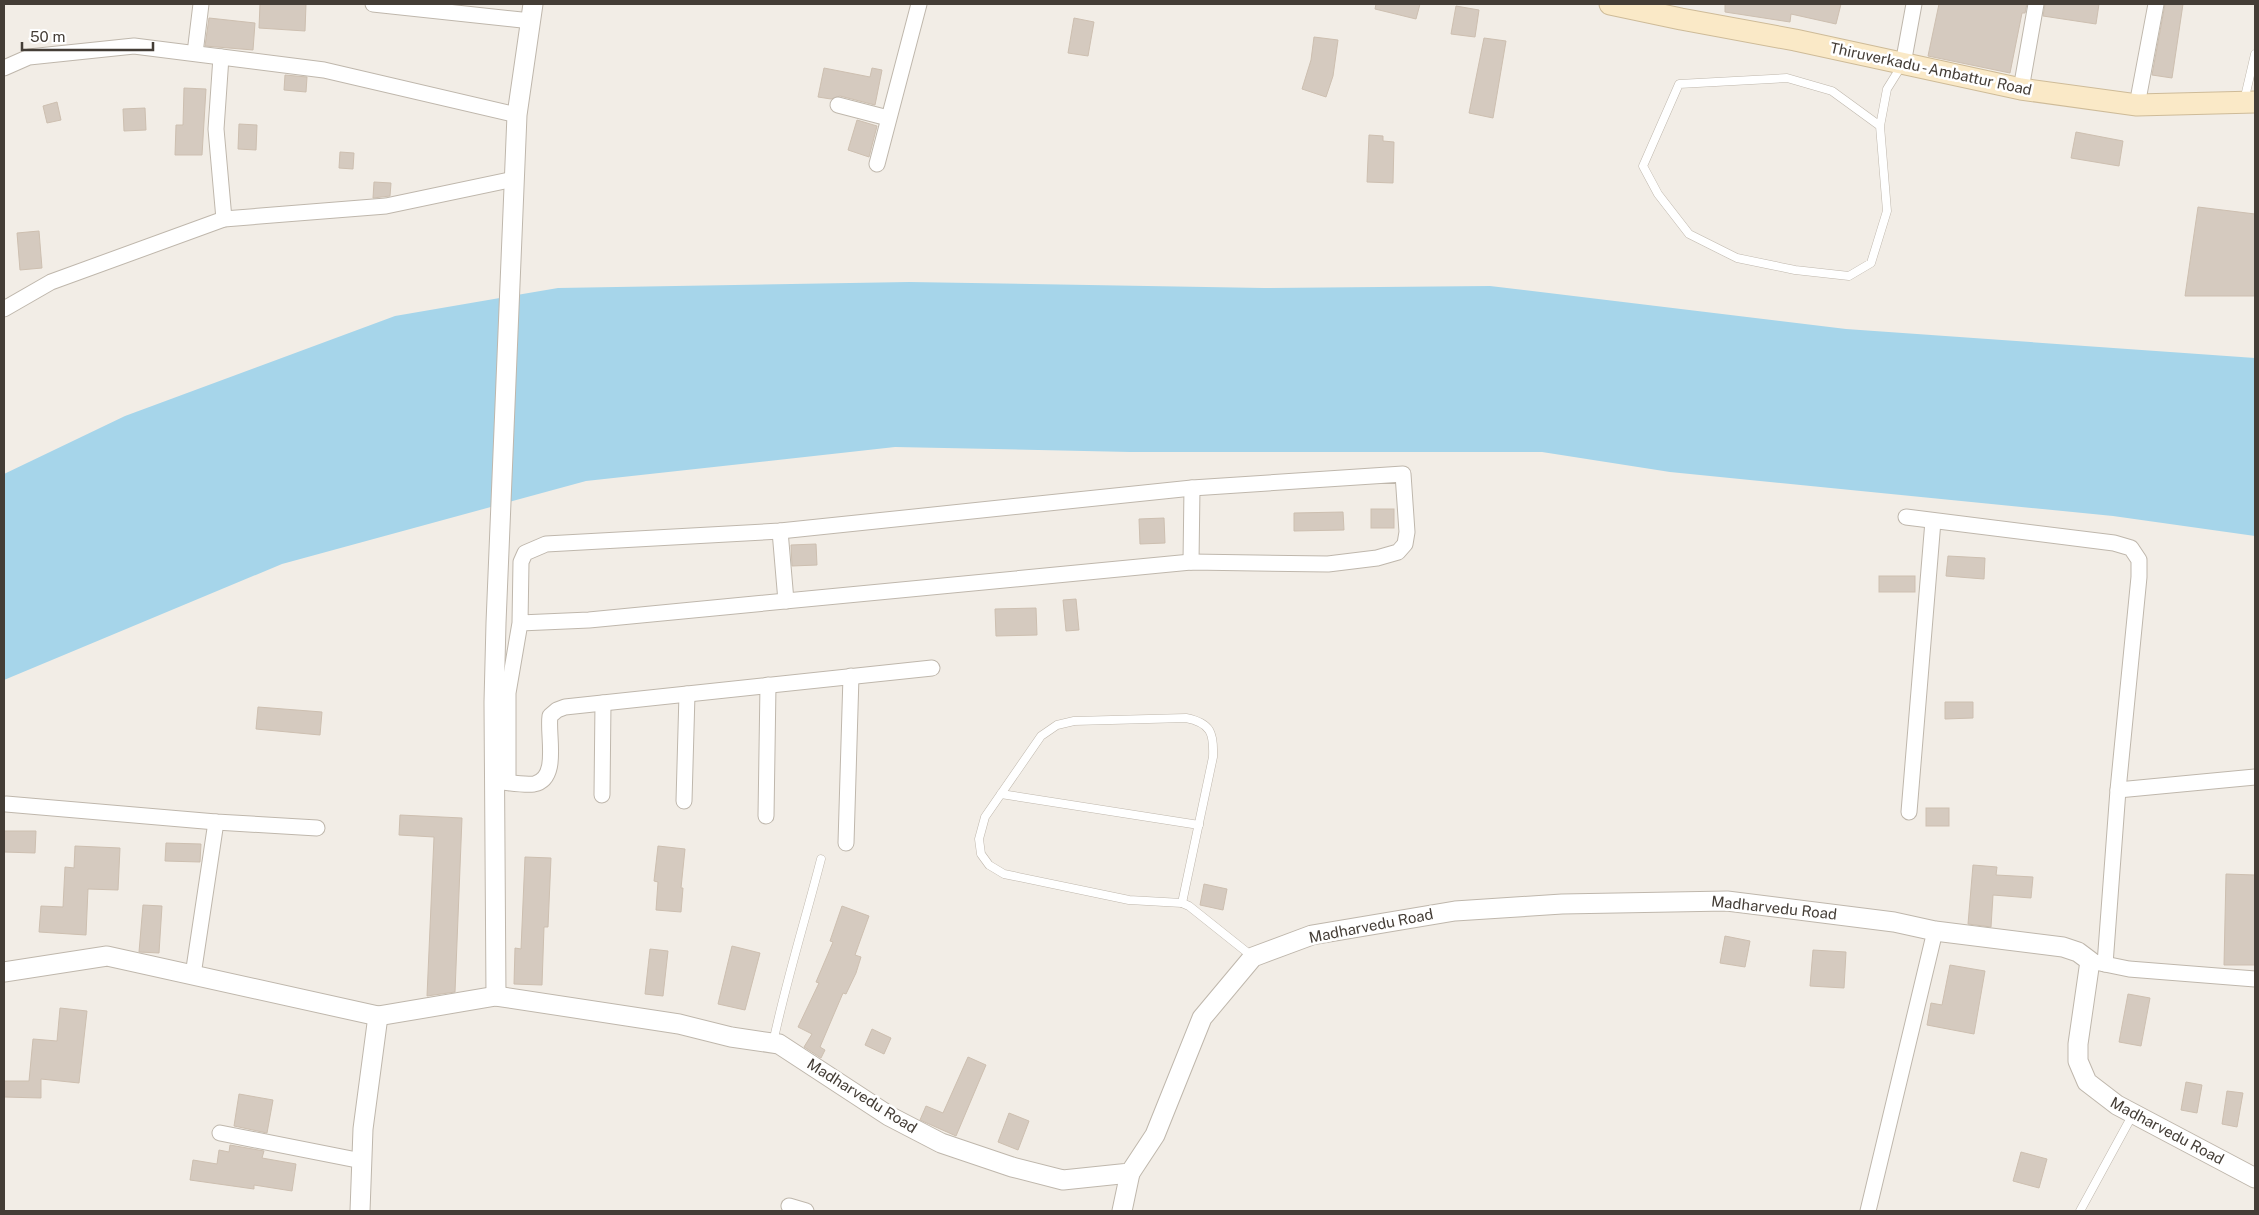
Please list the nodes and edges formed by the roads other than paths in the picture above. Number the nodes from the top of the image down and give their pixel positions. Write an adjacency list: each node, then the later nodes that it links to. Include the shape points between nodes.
1 (202, 4): 10 (street)
2 (374, 4): 9 (street)
3 (919, 4): 20 (street)
4 (1610, 4): 8 (main road, Thiruverkadu - Ambattur Road)
5 (1914, 4): 13 (street)
6 (2036, 4): 15 (street)
7 (2156, 4): 18 (street)
8 (1646, 7): 13 (main road, Thiruverkadu - Ambattur Road, via 1681,19)
9 (532, 13): 19 (street)
10 (196, 53): 12 (street); 14 (street, via 134,46 29,57)
11 (2255, 54): 16 (lane)
12 (220, 57): 19 (street, via 324,70); 24 (street, via 216,129)
13 (1903, 64): 15 (main road, Thiruverkadu - Ambattur Road); 21 (lane, via 1887,89)
14 (4, 68)
15 (2021, 89): 18 (main road, Thiruverkadu - Ambattur Road)
16 (2249, 103): 18 (main road, Thiruverkadu - Ambattur Road)
17 (838, 105): 20 (street)
18 (2136, 105)
19 (517, 115): 23 (street)
20 (888, 118): 22 (street)
21 (1880, 126): 21 (lane, via 1832,91 1787,78 1679,84 1643,166 1658,194 1690,234 1737,258 1795,270 1849,276 1871,263 1887,211)
22 (877, 164)
23 (514, 178): 24 (street, via 386,206); 39 (street, via 494,702)
24 (224, 220): 25 (street, via 51,282)
25 (4, 309)
26 (1192, 488): 29 (street); 30 (street); 30 (street, via 1403,474 1407,532 1405,544 1398,552 1377,558 1328,564)
27 (1906, 517): 28 (street)
28 (1934, 521): 40 (street, via 2114,543 2131,548 2138,560 2139,577); 45 (street)
29 (780, 531): 31 (street); 32 (street, via 541,546 525,553 521,562)
30 (1192, 562): 31 (street)
31 (786, 600): 32 (street, via 589,620)
32 (520, 623): 39 (street, via 508,693 508,776)
33 (932, 668): 34 (street)
34 (851, 676): 35 (street); 50 (street)
35 (768, 685): 36 (street); 46 (street)
36 (687, 694): 37 (street); 43 (street)
37 (603, 703): 39 (street, via 565,707 552,713 548,724 550,769 546,777 534,784); 42 (street)
38 (2255, 777): 40 (street)
39 (498, 782): 59 (street)
40 (2118, 790): 55 (street)
41 (1001, 794): 48 (lane); 48 (lane, via 1041,736 1056,725 1074,721 1186,718 1200,721 1210,729 1214,742); 52 (lane, via 985,817 979,839 981,854 989,865 1004,874 1129,900)
42 (602, 795)
43 (684, 801)
44 (6, 804): 47 (street)
45 (1909, 812)
46 (766, 816)
47 (216, 822): 49 (street); 57 (street)
48 (1199, 825): 52 (lane)
49 (317, 828)
50 (846, 843)
51 (821, 859): 61 (lane)
52 (1182, 903): 54 (lane)
53 (1935, 931): 54 (street, Madharvedu Road, via 1894,922 1727,901 1562,904 1455,911 1312,935); 55 (street, Madharvedu Road, via 2063,947); 71 (street)
54 (1253, 957): 65 (street, Madharvedu Road, via 1202,1018 1155,1135)
55 (2097, 963): 58 (street, via 2129,969); 62 (street, Madharvedu Road, via 2078,1038 2078,1061 2092,1087)
56 (4, 972): 57 (street, via 107,956)
57 (193, 975): 60 (street)
58 (2255, 979)
59 (496, 996): 60 (street, Madharvedu Road); 61 (street, Madharvedu Road, via 679,1024)
60 (378, 1016): 64 (street, via 363,1129)
61 (773, 1043): 65 (street, Madharvedu Road, via 889,1116 941,1143 1063,1180)
62 (2133, 1114): 66 (street, Madharvedu Road); 72 (lane)
63 (220, 1133): 64 (street)
64 (362, 1161): 68 (street)
65 (1130, 1173): 70 (street)
66 (2255, 1178)
67 (789, 1206): 69 (street)
68 (360, 1211)
69 (806, 1211)
70 (1122, 1211)
71 (1868, 1211)
72 (2080, 1211)

